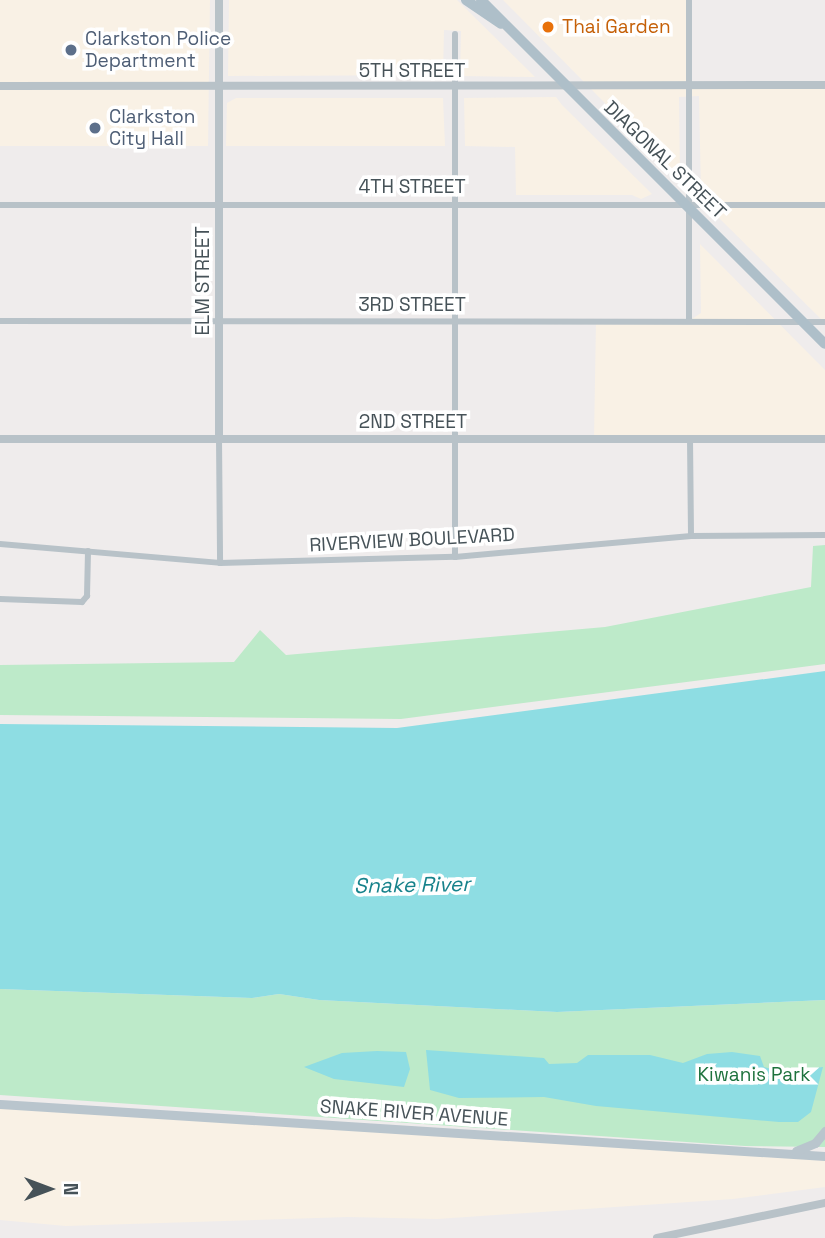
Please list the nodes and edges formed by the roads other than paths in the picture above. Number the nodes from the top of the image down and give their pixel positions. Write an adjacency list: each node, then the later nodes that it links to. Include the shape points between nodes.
1 (219, 0): 11 (street, ELM STREET)
2 (466, 0): 5 (main road)
3 (481, 0): 5 (main road, DIAGONAL STREET)
4 (689, 0): 8 (street)
5 (510, 29): 7 (main road, DIAGONAL STREET)
6 (455, 34): 12 (street)
7 (564, 85): 8 (street, 5TH STREET); 12 (street, 5TH STREET); 17 (main road, DIAGONAL STREET)
8 (690, 85): 9 (street, 5TH STREET); 17 (street)
9 (825, 85)
10 (0, 86): 11 (street, 5TH STREET)
11 (219, 86): 12 (street, 5TH STREET); 14 (street, ELM STREET)
12 (455, 87): 13 (street)
13 (454, 203): 14 (street, 4TH STREET); 17 (street, 4TH STREET); 20 (street)
14 (219, 204): 15 (street, 4TH STREET); 19 (street, ELM STREET)
15 (0, 205)
16 (825, 205): 17 (street, 4TH STREET)
17 (689, 206): 21 (street); 23 (main road, DIAGONAL STREET)
18 (0, 321): 19 (street, 3RD STREET)
19 (219, 321): 20 (street, 3RD STREET); 25 (street, ELM STREET)
20 (455, 321): 21 (street, 3RD STREET); 26 (street)
21 (689, 321): 23 (street, 3RD STREET)
22 (825, 322): 23 (street, 3RD STREET)
23 (805, 323): 24 (main road, DIAGONAL STREET)
24 (825, 344)
25 (219, 438): 26 (street, 2ND STREET); 27 (street, 2ND STREET); 35 (street, ELM STREET)
26 (455, 438): 28 (street, 2ND STREET); 34 (street)
27 (0, 439)
28 (690, 439): 29 (street, 2ND STREET); 31 (street)
29 (825, 439)
30 (825, 535): 31 (street, RIVERVIEW BOULEVARD)
31 (691, 536): 34 (street, RIVERVIEW BOULEVARD)
32 (0, 544): 33 (street, RIVERVIEW BOULEVARD)
33 (88, 551): 35 (street, RIVERVIEW BOULEVARD); 36 (street, via 87,596 82,602)
34 (455, 557): 35 (street, RIVERVIEW BOULEVARD)
35 (220, 563)
36 (0, 598)
37 (0, 1104): 39 (main road, SNAKE RIVER AVENUE)
38 (825, 1131): 39 (main road, via 810,1146)
39 (782, 1153): 40 (main road, SNAKE RIVER AVENUE)
40 (825, 1156)
41 (825, 1203): 42 (street)
42 (657, 1238)

